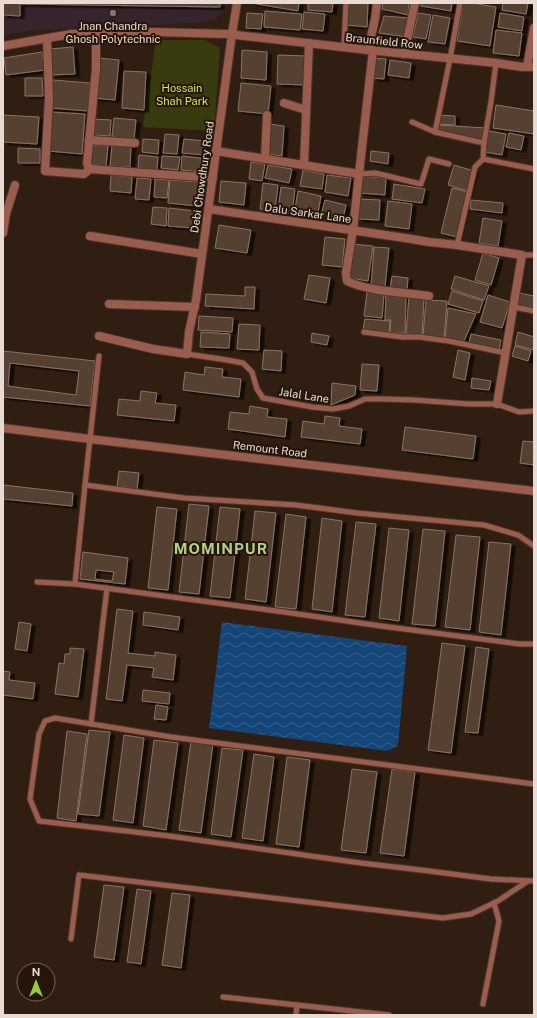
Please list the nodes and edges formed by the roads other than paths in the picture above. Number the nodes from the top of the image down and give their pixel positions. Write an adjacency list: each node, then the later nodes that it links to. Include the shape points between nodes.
1 (237, 3): 8 (street, Debi Chowdhury Road)
2 (346, 3): 12 (lane)
3 (377, 3): 13 (street)
4 (415, 3): 14 (street)
5 (460, 3): 15 (lane)
6 (534, 28): 17 (street)
7 (96, 34): 8 (street, Braunfield Row); 9 (street, Braunfield Row, via 71,34); 23 (street, via 96,69)
8 (232, 34): 10 (street, Braunfield Row); 26 (street, Debi Chowdhury Road)
9 (47, 39): 11 (street, Braunfield Row); 31 (street, via 49,98 45,171 84,174)
10 (309, 43): 12 (street, Braunfield Row); 19 (street)
11 (3, 46)
12 (344, 47): 13 (street, Braunfield Row)
13 (371, 50): 14 (street, Braunfield Row); 33 (street)
14 (404, 54): 15 (street, Braunfield Row)
15 (450, 59): 16 (street, Braunfield Row); 22 (lane)
16 (496, 63): 17 (street, Braunfield Row); 25 (lane)
17 (530, 67)
18 (284, 103): 19 (street)
19 (306, 110): 30 (street)
20 (267, 115): 27 (street)
21 (412, 122): 22 (lane)
22 (435, 132): 25 (lane)
23 (89, 140): 24 (street); 31 (street, via 87,164)
24 (136, 143)
25 (484, 144): 28 (lane)
26 (216, 151): 27 (street); 34 (street, Debi Chowdhury Road)
27 (264, 159): 30 (street)
28 (483, 159): 32 (lane); 41 (lane, via 475,167)
29 (449, 164): 33 (lane, via 428,159 421,184 375,173)
30 (304, 165): 33 (street)
31 (90, 169): 34 (street)
32 (534, 169)
33 (359, 174): 38 (street)
34 (213, 178): 36 (street, Debi Chowdhury Road)
35 (15, 186): 37 (street)
36 (209, 209): 38 (street, Dalu Sarkar Lane); 42 (street, Debi Chowdhury Road)
37 (5, 213): 39 (street)
38 (353, 230): 41 (street, Dalu Sarkar Lane); 45 (street, via 346,272 347,281 356,286)
39 (3, 233)
40 (90, 236): 42 (street)
41 (457, 245): 43 (street, Dalu Sarkar Lane)
42 (202, 254): 48 (street, Debi Chowdhury Road)
43 (522, 255): 44 (lane); 47 (street)
44 (534, 255)
45 (428, 296)
46 (109, 304): 48 (street)
47 (514, 306): 49 (lane); 52 (street)
48 (195, 307): 53 (street, Debi Chowdhury Road)
49 (534, 311)
50 (364, 332): 52 (lane, via 448,341)
51 (99, 336): 53 (street)
52 (506, 353): 55 (street)
53 (187, 354): 55 (lane, Jalal Lane, via 243,363 252,372 256,390 263,398 312,407 333,409 365,399)
54 (99, 356): 58 (lane)
55 (497, 404): 56 (lane, Jalal Lane, via 519,412)
56 (534, 411)
57 (3, 428): 58 (street, Remount Road)
58 (90, 439): 59 (lane); 60 (street, Remount Road)
59 (85, 485): 61 (lane, via 184,498 296,505 484,526 518,535); 63 (lane)
60 (534, 491)
61 (534, 546)
62 (37, 582): 63 (lane)
63 (75, 584): 64 (lane)
64 (107, 588): 65 (lane, via 381,626); 66 (lane)
65 (534, 644)
66 (91, 724): 67 (lane, via 171,737); 68 (lane, via 55,718 45,721 39,734 30,799 39,822 169,836 491,879)
67 (534, 784)
68 (531, 881): 69 (lane)
69 (494, 903): 70 (lane, via 471,914 443,918 79,875); 72 (lane, via 499,921)
70 (71, 939)
71 (223, 997): 73 (lane)
72 (483, 1004)
73 (297, 1005): 74 (lane); 75 (lane)
74 (296, 1015)
75 (389, 1015)

